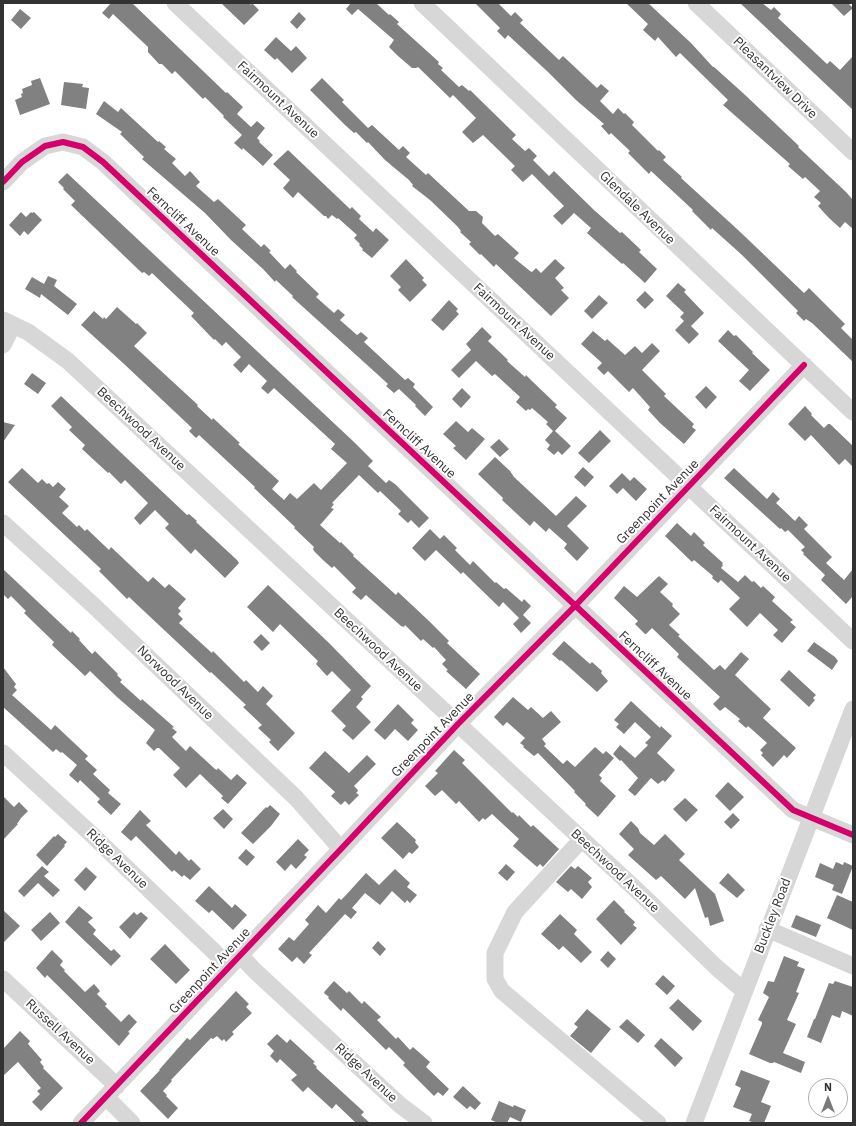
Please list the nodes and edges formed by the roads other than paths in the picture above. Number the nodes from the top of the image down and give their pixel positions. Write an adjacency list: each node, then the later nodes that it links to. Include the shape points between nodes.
1 (175, 3): 10 (street, Fairmount Avenue)
2 (422, 3): 8 (street, Glendale Avenue)
3 (696, 3): 4 (street, Pleasantview Drive)
4 (853, 152)
5 (3, 182): 12 (street, Ferncliff Avenue, via 22,162 45,146 63,142 83,147 103,162)
6 (8, 322): 7 (street); 15 (street, Beechwood Avenue, via 28,332 68,361)
7 (3, 345)
8 (804, 365): 9 (street, Glendale Avenue); 10 (street, Greenpoint Avenue)
9 (853, 412)
10 (689, 486): 12 (street, Greenpoint Avenue); 13 (street, Fairmount Avenue)
11 (3, 523): 20 (street, Norwood Avenue, via 296,798)
12 (575, 606): 15 (street, Greenpoint Avenue); 17 (street, Ferncliff Avenue, via 793,810)
13 (853, 641)
14 (853, 709): 17 (street, Buckley Road)
15 (458, 724): 19 (street, Beechwood Avenue); 20 (street, Greenpoint Avenue)
16 (3, 753): 22 (street, Ridge Avenue)
17 (810, 818): 18 (street, Ferncliff Avenue); 21 (street, Buckley Road)
18 (853, 835)
19 (582, 839): 25 (street, Beechwood Avenue); 30 (street, via 515,912 495,953 495,978 502,991)
20 (341, 849): 22 (street, Greenpoint Avenue)
21 (767, 929): 23 (street); 25 (street, Buckley Road)
22 (235, 960): 26 (street, Greenpoint Avenue); 29 (street, Ridge Avenue, via 254,971 400,1105)
23 (853, 966)
24 (3, 979): 26 (street, Russell Avenue)
25 (744, 991): 31 (street, Buckley Road)
26 (111, 1092): 27 (street, Greenpoint Avenue); 28 (street, Russell Avenue)
27 (81, 1123)
28 (132, 1123)
29 (424, 1123)
30 (658, 1123)
31 (694, 1123)

